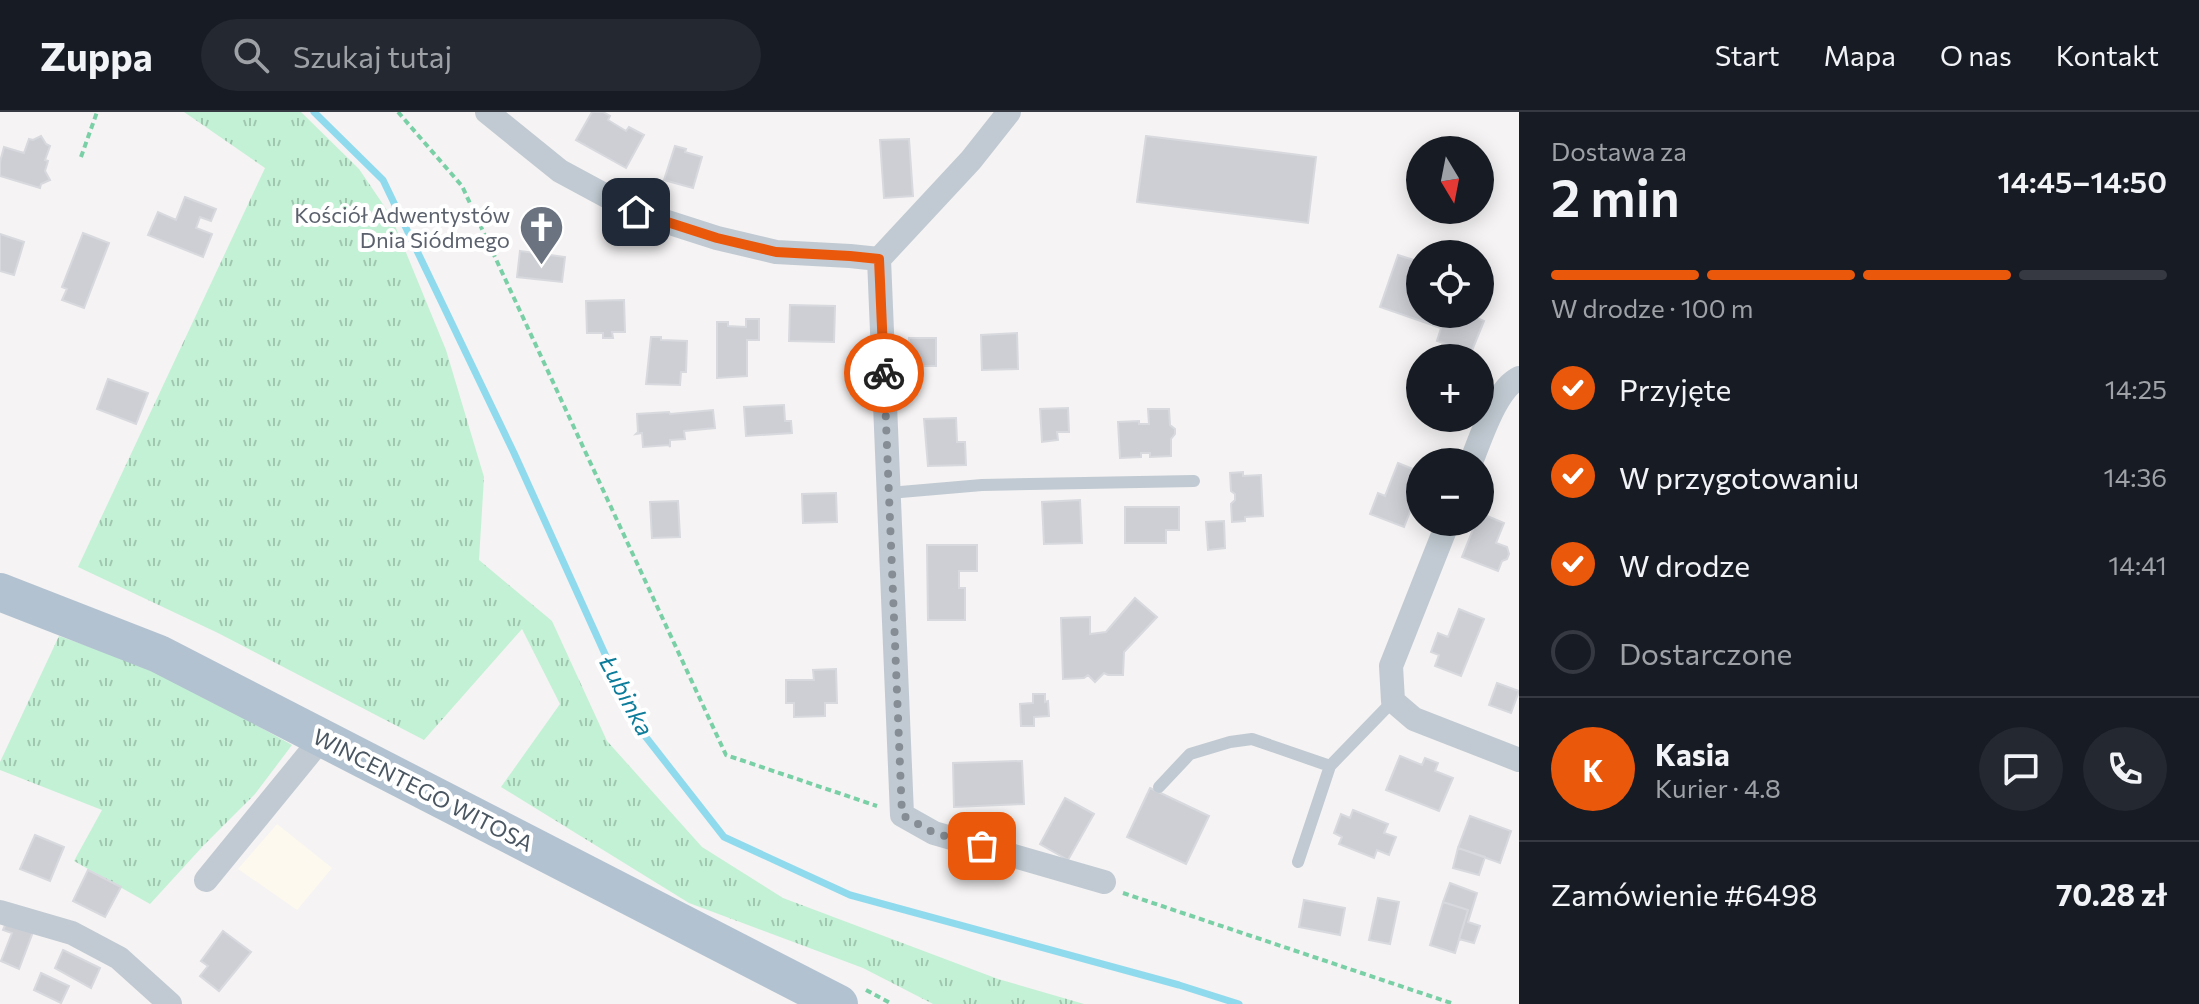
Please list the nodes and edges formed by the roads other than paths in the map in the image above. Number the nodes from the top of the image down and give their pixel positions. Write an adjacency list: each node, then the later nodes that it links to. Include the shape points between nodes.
1 (487, 112): 3 (street, via 560,171 636,212 776,252)
2 (1009, 112): 3 (street)
3 (879, 259): 7 (street)
4 (1519, 378): 5 (street, via 1510,383)
5 (1477, 448)
6 (1194, 481): 7 (lane, via 982,485)
7 (889, 493): 17 (street, via 902,815 934,833)
8 (1442, 536): 10 (street, via 1391,666)
9 (0, 592): 11 (main road, WINCENTEGO WITOSA, via 159,654)
10 (1393, 701): 12 (street, via 1414,719); 13 (lane)
11 (322, 738): 16 (street); 20 (main road, WINCENTEGO WITOSA)
12 (1519, 760)
13 (1330, 766): 14 (lane, via 1252,739 1190,754); 15 (lane)
14 (1159, 787)
15 (1298, 862)
16 (206, 880)
17 (1111, 887)
18 (0, 912): 19 (street, via 72,933 119,958)
19 (170, 1004)
20 (839, 1004)

